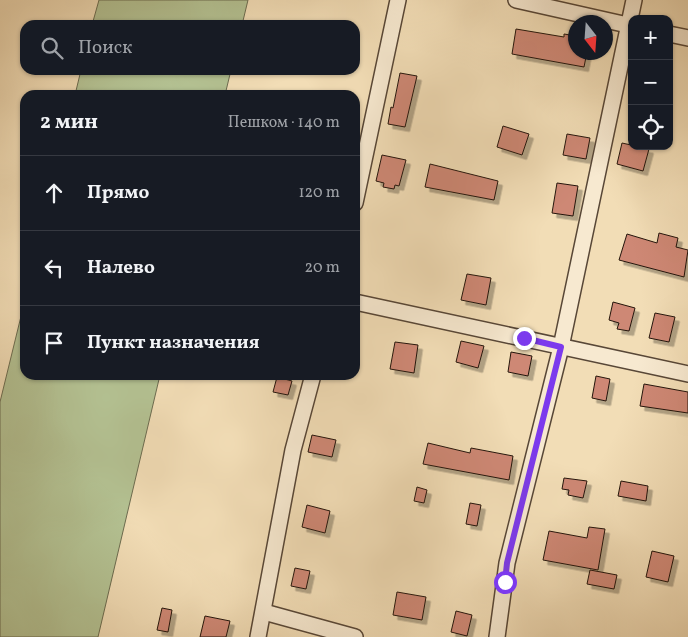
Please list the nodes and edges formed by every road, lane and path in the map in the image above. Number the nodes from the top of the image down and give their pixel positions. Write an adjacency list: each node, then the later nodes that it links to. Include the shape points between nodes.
1 (398, 0): 9 (street)
2 (516, 0): 5 (street)
3 (634, 0): 4 (street)
4 (632, 15)
5 (628, 26)
6 (628, 35): 11 (street)
7 (673, 35): 8 (street)
8 (688, 38)
9 (360, 179)
10 (360, 303): 11 (street)
11 (561, 347): 12 (street); 17 (street, via 507,563)
12 (688, 374)
13 (313, 380): 14 (street, via 293,450)
14 (264, 612): 15 (street); 16 (street)
15 (258, 637)
16 (355, 637)
17 (497, 637)

